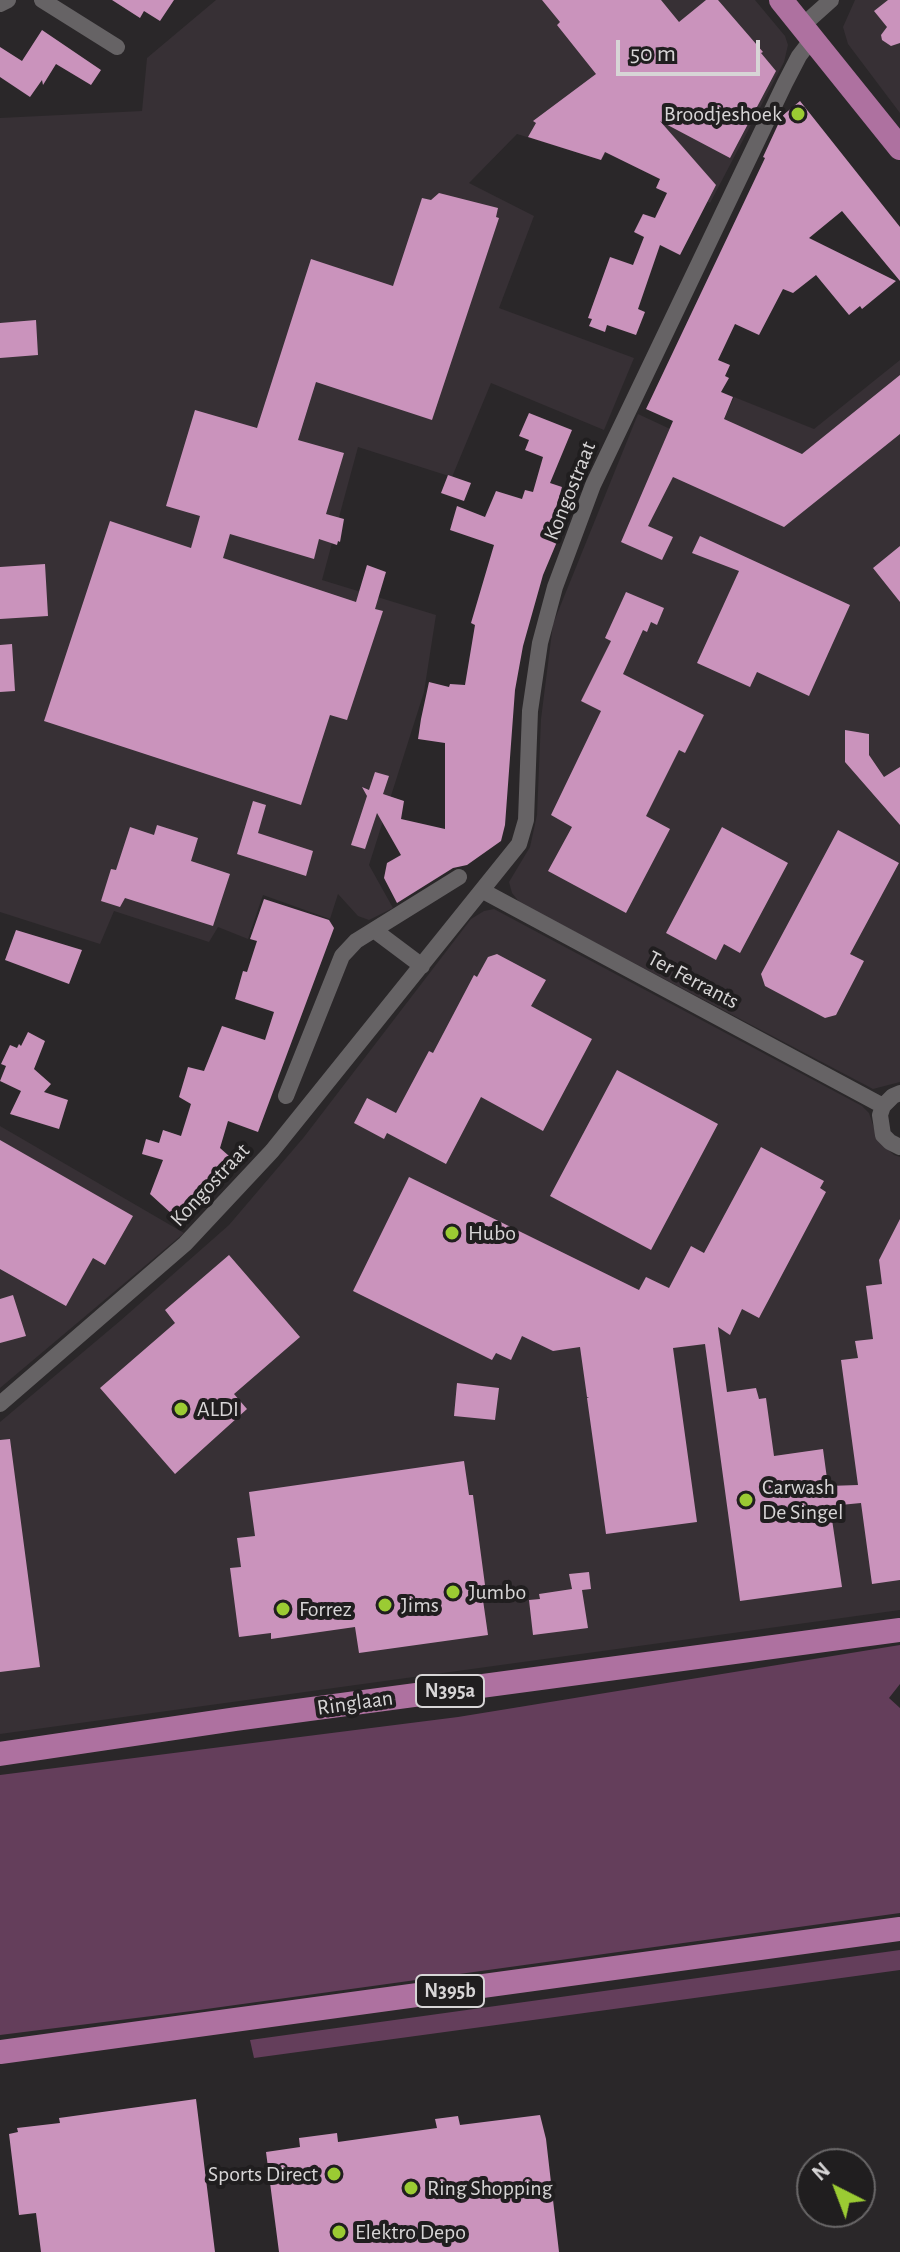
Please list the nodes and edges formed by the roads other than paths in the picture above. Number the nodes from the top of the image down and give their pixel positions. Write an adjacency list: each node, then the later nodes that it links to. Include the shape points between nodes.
1 (8, 0): 5 (street)
2 (42, 0): 7 (street)
3 (781, 0): 6 (main road)
4 (831, 0): 6 (street, Kongostraat)
5 (0, 4)
6 (807, 33): 8 (main road); 10 (street, Kongostraat, via 593,485 540,643 530,711 526,820 519,844)
7 (117, 47)
8 (900, 148)
9 (459, 877): 11 (street)
10 (483, 891): 12 (street, Kongostraat); 15 (street, Ter Ferrants)
11 (374, 930): 12 (street); 14 (street, via 342,956)
12 (422, 966): 17 (street, Kongostraat, via 272,1151 185,1244)
13 (900, 1093): 15 (street)
14 (286, 1096)
15 (883, 1106): 16 (street, via 883,1135)
16 (900, 1147)
17 (0, 1404)
18 (900, 1630): 19 (main road, Ringlaan / N395a)
19 (0, 1754)
20 (900, 1929): 21 (main road, N395b)
21 (0, 2052)

